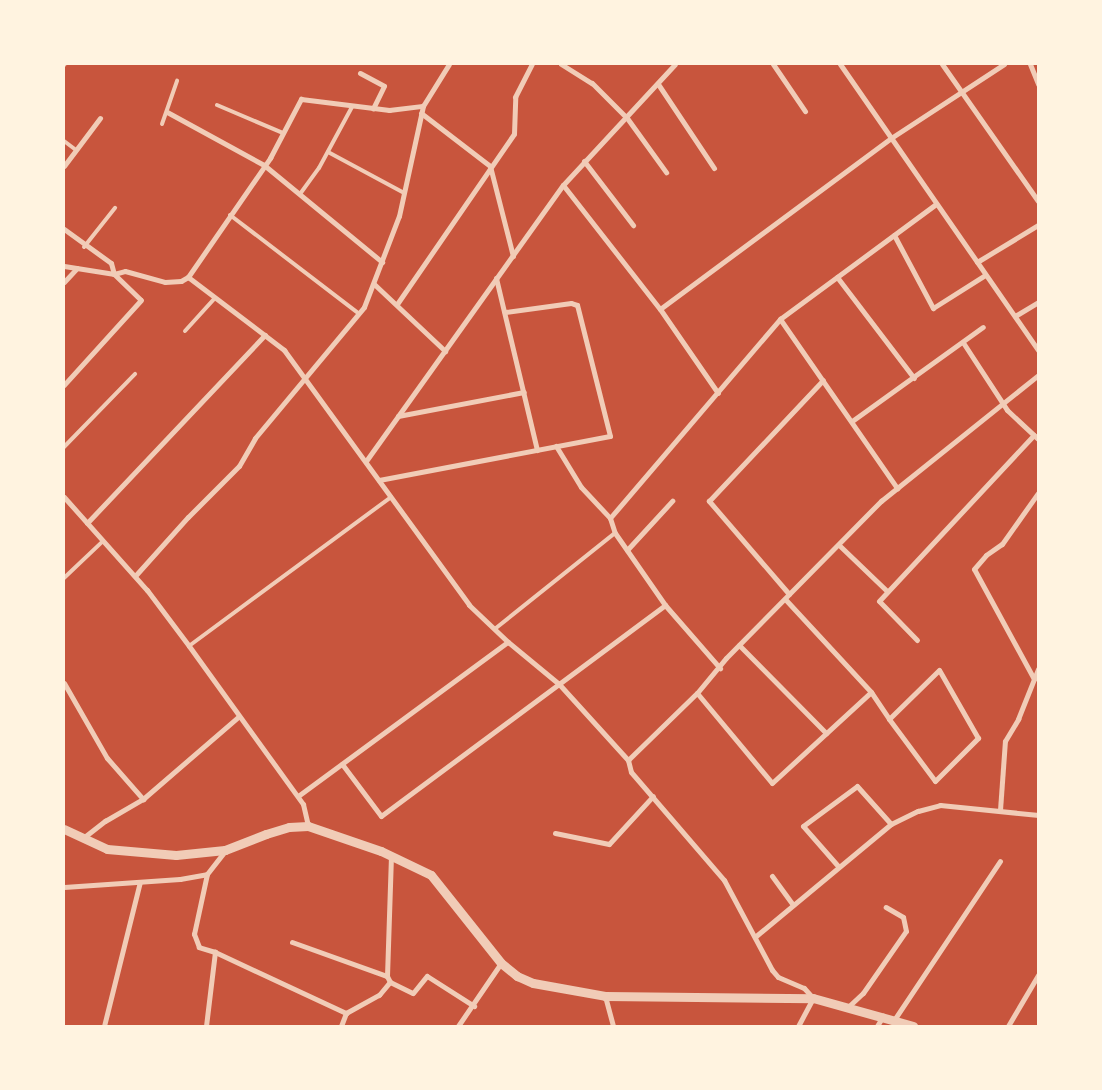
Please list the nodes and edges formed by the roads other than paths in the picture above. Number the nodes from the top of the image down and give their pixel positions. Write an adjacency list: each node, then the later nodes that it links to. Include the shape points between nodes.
1 (449, 64): 16 (street)
2 (532, 64): 33 (street, via 515,97 514,134)
3 (561, 64): 23 (street, via 592,83)
4 (675, 64): 12 (street)
5 (774, 64): 19 (street)
6 (840, 64): 26 (street)
7 (942, 64): 14 (street)
8 (1004, 64): 14 (street)
9 (1030, 64): 13 (street)
10 (360, 74): 18 (street, via 384,86)
11 (177, 81): 20 (lane)
12 (658, 84): 23 (street); 34 (street)
13 (1038, 84)
14 (961, 92): 26 (street); 39 (street)
15 (217, 105): 25 (lane)
16 (422, 106): 18 (street); 21 (street)
17 (352, 107): 18 (street); 25 (street, via 301,98); 29 (lane)
18 (374, 109)
19 (804, 111)
20 (167, 112): 24 (lane); 31 (street)
21 (421, 113): 33 (street); 37 (street)
22 (100, 118): 28 (street)
23 (627, 118): 30 (street); 35 (street)
24 (162, 124)
25 (283, 133): 31 (street)
26 (890, 138): 40 (street); 63 (street)
27 (64, 142): 28 (lane)
28 (76, 150): 32 (street)
29 (328, 152): 37 (lane); 38 (lane)
30 (584, 161): 36 (street); 44 (street)
31 (264, 165): 38 (street); 42 (street)
32 (64, 166)
33 (490, 166): 48 (street); 62 (street)
34 (714, 168)
35 (666, 172)
36 (563, 186): 48 (street); 63 (street)
37 (404, 193): 49 (street)
38 (300, 194): 49 (street)
39 (1038, 201)
40 (936, 204): 46 (street); 50 (street)
41 (115, 208): 47 (lane)
42 (230, 215): 55 (street); 65 (lane)
43 (1038, 224): 50 (street)
44 (634, 225)
45 (64, 229): 47 (street)
46 (894, 235): 54 (street, via 933,308); 56 (street)
47 (84, 247): 53 (street, via 111,263)
48 (513, 256): 57 (street)
49 (382, 262): 59 (street)
50 (976, 262): 54 (street)
51 (64, 266): 52 (street)
52 (77, 268): 53 (street); 58 (street)
53 (114, 274): 55 (street, via 126,272 165,282 181,282); 79 (street, via 141,300)
54 (986, 275): 66 (street)
55 (188, 277): 60 (street)
56 (837, 277): 67 (street); 77 (street)
57 (496, 278): 64 (street); 73 (street)
58 (64, 282)
59 (374, 284): 62 (street); 65 (street)
60 (215, 298): 69 (lane); 70 (street)
61 (1038, 302): 66 (street)
62 (397, 304): 73 (street)
63 (660, 309): 81 (street)
64 (505, 312): 80 (street); 86 (street, via 571,303 577,305 610,436)
65 (358, 313): 76 (street)
66 (1014, 316): 72 (street)
67 (780, 320): 78 (street); 81 (street)
68 (983, 327): 71 (street)
69 (185, 331)
70 (265, 335): 76 (street, via 284,350); 97 (street)
71 (964, 344): 77 (street); 82 (street)
72 (1038, 350)
73 (445, 351): 83 (street)
74 (134, 374): 87 (lane)
75 (1038, 375): 82 (street)
76 (306, 377): 89 (street); 102 (street, via 255,438 239,466)
77 (914, 378): 84 (street)
78 (823, 380): 84 (street); 105 (street, via 709,501)
79 (64, 386)
80 (524, 392): 83 (street); 88 (street)
81 (718, 392): 96 (street)
82 (1002, 402): 85 (street); 91 (street)
83 (398, 416): 89 (street)
84 (852, 421): 91 (street)
85 (1036, 437): 104 (street)
86 (556, 446): 88 (street); 96 (street, via 581,487)
87 (64, 447)
88 (536, 450): 90 (street)
89 (366, 461): 90 (street)
90 (379, 480): 94 (street)
91 (897, 488): 100 (street)
92 (1038, 492): 115 (street, via 1002,544 986,554 974,569)
93 (64, 497): 97 (street)
94 (391, 497): 108 (street, via 469,605); 112 (lane)
95 (672, 501): 101 (street)
96 (610, 518): 98 (street)
97 (87, 523): 99 (street)
98 (615, 533): 101 (street); 108 (lane)
99 (103, 541): 102 (street); 103 (lane)
100 (840, 546): 104 (street); 105 (street)
101 (627, 550): 107 (street)
102 (135, 576): 112 (street)
103 (64, 578)
104 (887, 591): 109 (street, via 879,601)
105 (789, 594): 106 (street)
106 (784, 599): 111 (street); 118 (street)
107 (665, 605): 113 (street); 117 (street)
108 (496, 628): 110 (street)
109 (916, 640)
110 (508, 642): 117 (street); 124 (street)
111 (739, 645): 113 (street); 122 (street)
112 (189, 646): 120 (street)
113 (720, 668): 119 (street)
114 (1038, 669): 115 (street)
115 (1034, 679): 128 (street, via 1005,741)
116 (64, 683): 127 (street, via 108,758)
117 (559, 684): 123 (street); 124 (street, via 381,816)
118 (871, 692): 121 (street); 122 (street)
119 (697, 693): 122 (street, via 772,783); 123 (street)
120 (238, 717): 125 (street); 127 (street)
121 (889, 720): 121 (street, via 935,781 978,738 938,670)
122 (826, 733)
123 (628, 760): 126 (street, via 631,772)
124 (342, 764): 125 (street)
125 (298, 796): 131 (street)
126 (653, 796): 133 (street, via 609,844); 145 (street, via 724,880)
127 (143, 799): 134 (street)
128 (1000, 810): 129 (street); 130 (street, via 940,805)
129 (1038, 815)
130 (890, 824): 138 (street); 138 (street, via 857,786 803,826)
131 (308, 826): 135 (street, via 282,829); 136 (street)
132 (64, 830): 134 (street)
133 (554, 833)
134 (82, 839): 135 (street, via 107,849 147,855 202,854)
135 (225, 850): 139 (street)
136 (391, 855): 148 (street, via 431,875); 150 (street)
137 (1000, 862): 158 (street)
138 (838, 866): 143 (street)
139 (207, 874): 141 (street); 147 (street, via 194,934 199,947)
140 (772, 876): 143 (street)
141 (140, 882): 142 (street); 159 (street)
142 (64, 887)
143 (792, 904): 145 (street)
144 (886, 907): 155 (street, via 903,918 906,931 863,993)
145 (756, 936): 153 (street, via 778,977 804,988)
146 (292, 942): 150 (street)
147 (215, 952): 156 (street); 160 (street)
148 (501, 963): 152 (street, via 517,976 533,982); 154 (street)
149 (1038, 975): 167 (street)
150 (387, 976): 151 (street)
151 (390, 982): 154 (street, via 414,993 427,976); 156 (street, via 379,995)
152 (605, 996): 153 (street); 163 (street)
153 (813, 998): 155 (street); 164 (street)
154 (474, 1006): 162 (street)
155 (849, 1006): 157 (street)
156 (346, 1013): 161 (street)
157 (883, 1016): 158 (street); 165 (street)
158 (894, 1020): 166 (street)
159 (104, 1026)
160 (206, 1026)
161 (341, 1026)
162 (458, 1026)
163 (613, 1026)
164 (798, 1026)
165 (877, 1026)
166 (913, 1026)
167 (1008, 1026)

